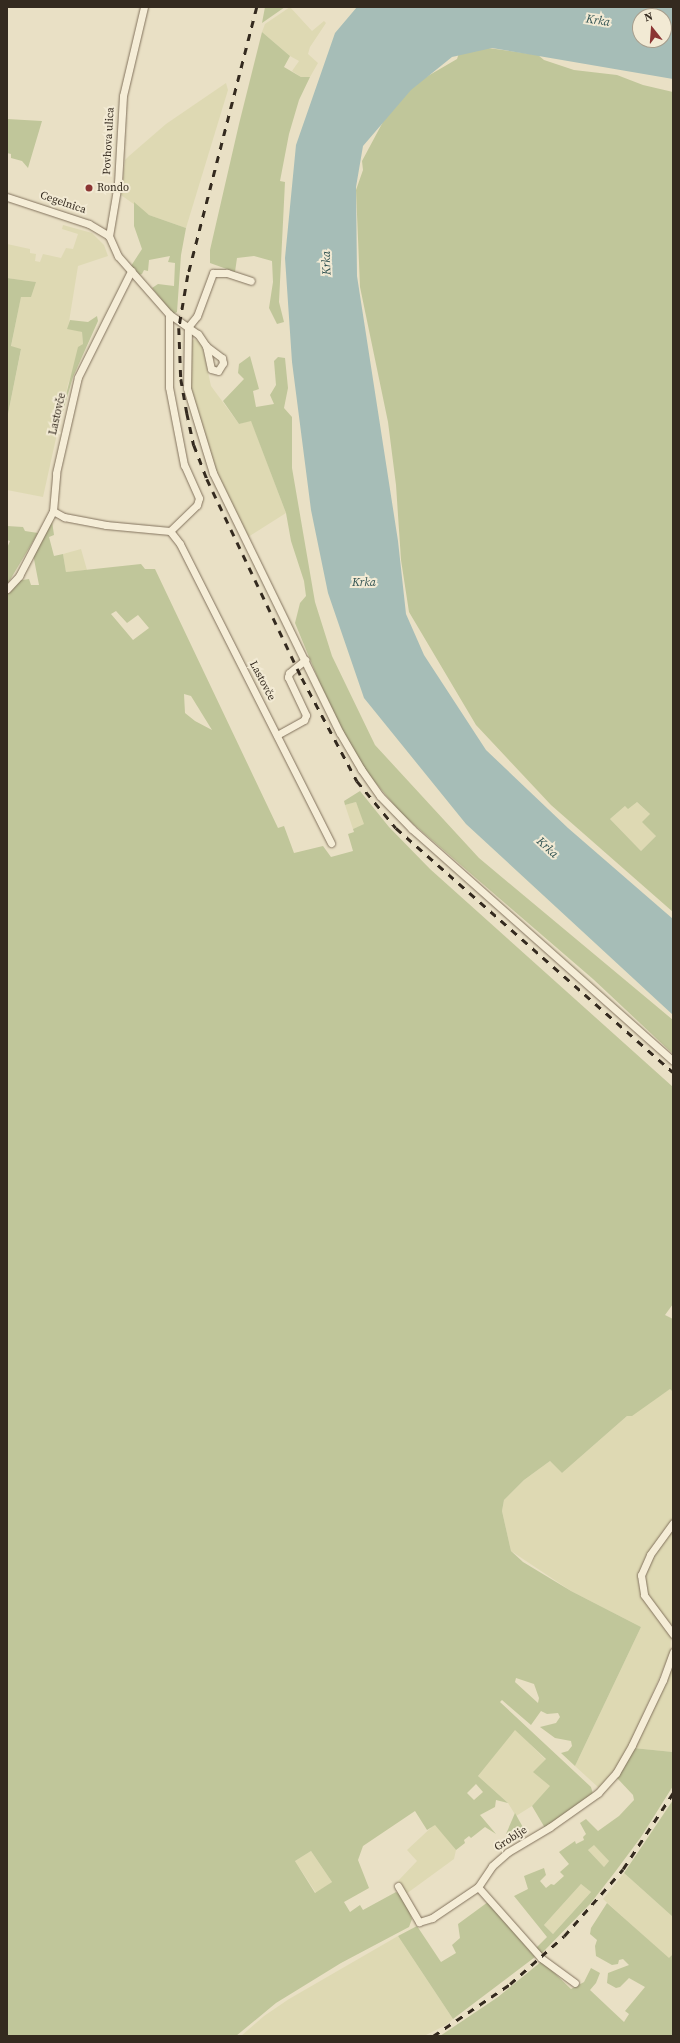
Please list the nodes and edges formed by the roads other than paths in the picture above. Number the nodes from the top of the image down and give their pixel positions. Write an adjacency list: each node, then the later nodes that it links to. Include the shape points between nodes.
1 (144, 7): 3 (street, Povhova ulica, via 122,96 118,183)
2 (7, 198): 3 (street, Cegelnica, via 89,224)
3 (109, 236): 4 (street, via 118,256)
4 (131, 271): 6 (street); 9 (street, Lastovče, via 78,377 56,473)
5 (251, 281): 7 (street, via 222,272 213,273 197,316)
6 (169, 314): 7 (street); 10 (street, via 169,387 184,464 198,498 197,505)
7 (188, 327): 8 (street, via 198,334); 12 (street, via 188,388 213,473)
8 (206, 346)
9 (53, 512): 10 (street, via 64,517 106,525); 11 (street, via 19,576)
10 (170, 532): 13 (street, Lastovče, via 180,544)
11 (7, 589)
12 (305, 660): 13 (street, via 289,673 288,678 306,715 304,720); 15 (street, via 340,733 380,796 412,829)
13 (278, 735): 14 (street, Lastovče)
14 (331, 842)
15 (673, 1060)
16 (673, 1523): 17 (street, via 650,1555 641,1575 644,1595)
17 (673, 1634)
18 (673, 1652): 20 (street, Groblje, via 663,1680 616,1773 598,1793 575,1811 508,1852 492,1866)
19 (398, 1886): 20 (street, Groblje, via 419,1922 445,1911)
20 (478, 1887): 21 (street, via 542,1958)
21 (576, 1983)

